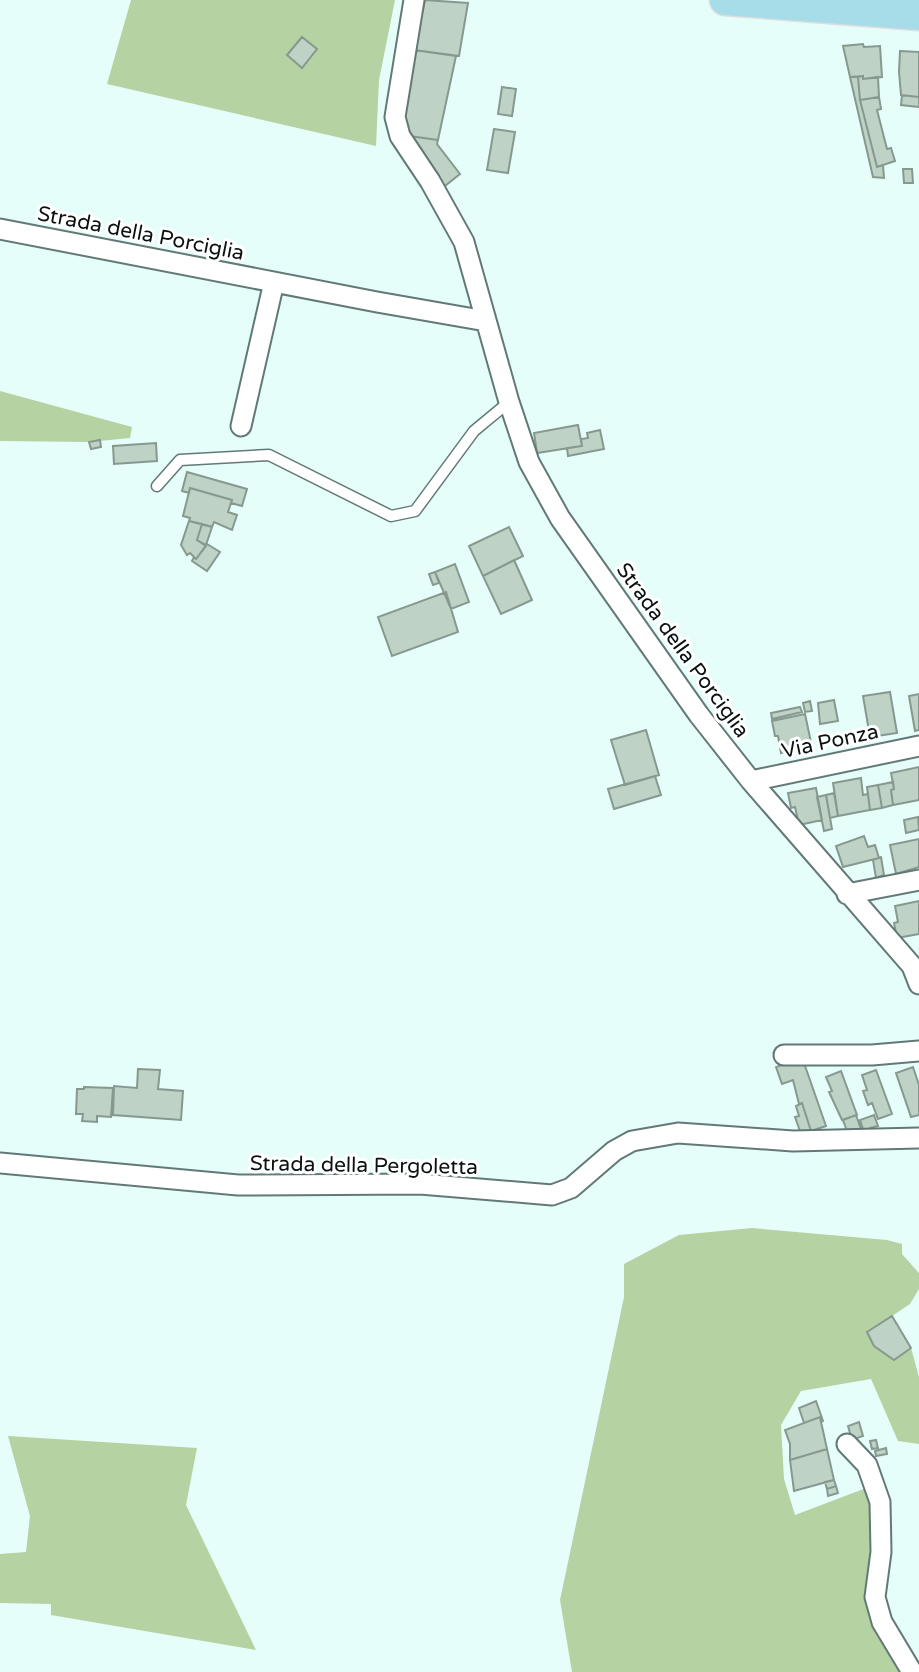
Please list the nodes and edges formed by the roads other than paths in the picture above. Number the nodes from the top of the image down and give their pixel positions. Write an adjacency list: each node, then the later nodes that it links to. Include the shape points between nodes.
1 (414, 0): 7 (street, Strada della Porciglia, via 395,117 400,136 464,242)
2 (725, 0): 3 (main road)
3 (867, 5): 4 (main road)
4 (919, 15)
5 (0, 229): 6 (street, Strada della Porciglia)
6 (274, 282): 7 (street, Strada della Porciglia); 9 (street)
7 (486, 321): 8 (street, Strada della Porciglia)
8 (509, 402): 10 (lane, via 474,432 415,511 391,516 269,455 180,460); 12 (street, Strada della Porciglia, via 529,462 560,518 699,715)
9 (241, 426)
10 (157, 486)
11 (919, 746): 12 (street, Via Ponza)
12 (751, 780): 14 (street, Strada della Porciglia)
13 (919, 880): 14 (street)
14 (847, 894): 15 (street, Strada della Porciglia)
15 (917, 971)
16 (919, 1052): 17 (street)
17 (784, 1055)
18 (919, 1138): 19 (street, Strada della Pergoletta, via 793,1141 678,1133 632,1141 571,1188 552,1195 421,1184 238,1185)
19 (0, 1163)
20 (848, 1444): 21 (street, via 867,1465 880,1502 881,1552 875,1597 883,1622)
21 (912, 1672)

